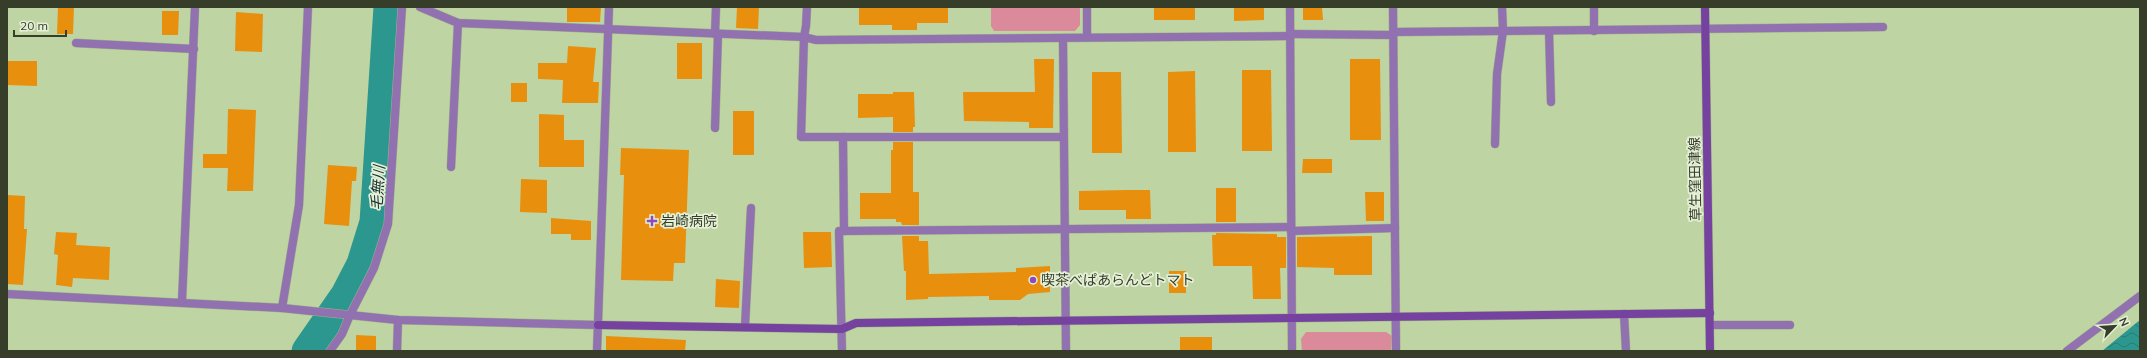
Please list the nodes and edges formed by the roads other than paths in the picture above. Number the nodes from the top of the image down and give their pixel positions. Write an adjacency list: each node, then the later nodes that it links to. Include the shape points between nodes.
1 (195, 7): 28 (street)
2 (308, 7): 43 (street, via 299,205)
3 (402, 7): 46 (street, via 388,224 374,268)
4 (420, 7): 14 (street)
5 (609, 7): 16 (street)
6 (716, 7): 22 (street)
7 (807, 7): 24 (street)
8 (1087, 7): 25 (street)
9 (1290, 7): 23 (street)
10 (1392, 7): 21 (street)
11 (1502, 7): 18 (street)
12 (1594, 7): 20 (street)
13 (1705, 7): 17 (street, 草生窪田津線)
14 (458, 23): 16 (street); 34 (street)
15 (1883, 27): 17 (street)
16 (608, 28): 22 (street); 51 (street)
17 (1706, 30): 20 (street); 44 (street, 草生窪田津線)
18 (1503, 31): 19 (street); 21 (street); 33 (street, via 1497,74)
19 (1549, 31): 20 (street); 29 (street)
20 (1594, 31)
21 (1393, 33): 23 (street); 36 (street)
22 (716, 34): 24 (street); 30 (street)
23 (1291, 35): 25 (street); 38 (street)
24 (804, 37): 26 (street, via 816,40); 31 (street, via 801,137)
25 (1087, 37): 26 (street)
26 (1063, 38): 32 (street)
27 (76, 43): 28 (street)
28 (194, 49): 42 (street)
29 (1551, 102)
30 (715, 128)
31 (843, 137): 32 (street); 39 (street)
32 (1063, 137): 37 (street)
33 (1495, 144)
34 (451, 167)
35 (751, 208): 54 (street)
36 (1395, 228): 38 (street); 47 (street)
37 (1065, 229): 38 (street); 39 (street); 50 (street)
38 (1291, 229): 48 (street)
39 (844, 231): 55 (street, via 839,231)
40 (7, 294): 42 (street)
41 (2140, 296): 65 (street)
42 (182, 301): 43 (street)
43 (282, 308): 46 (street)
44 (1710, 313): 45 (street); 52 (street, 草生窪田津線)
45 (1624, 314): 47 (street); 63 (street)
46 (350, 315): 49 (street); 56 (street, via 342,334)
47 (1396, 316): 48 (street); 62 (street)
48 (1292, 318): 50 (street); 61 (street)
49 (398, 320): 51 (street); 57 (street)
50 (1066, 320): 55 (street, via 856,323); 60 (street)
51 (598, 325): 54 (street); 58 (street)
52 (1710, 325): 53 (street); 64 (street, 草生窪田津線)
53 (1790, 325)
54 (745, 327): 55 (street)
55 (842, 329): 59 (street)
56 (330, 351)
57 (397, 351)
58 (597, 351)
59 (842, 351)
60 (1066, 351)
61 (1292, 351)
62 (1396, 351)
63 (1626, 351)
64 (1710, 351)
65 (2067, 351)

